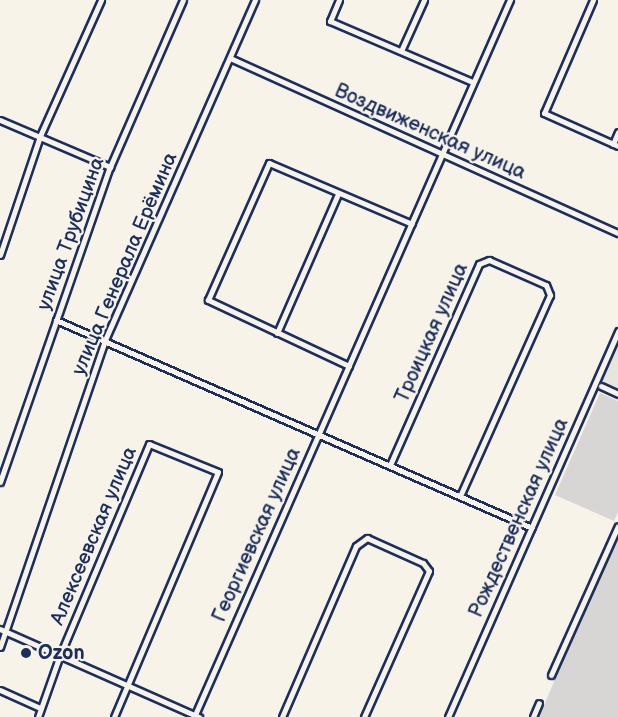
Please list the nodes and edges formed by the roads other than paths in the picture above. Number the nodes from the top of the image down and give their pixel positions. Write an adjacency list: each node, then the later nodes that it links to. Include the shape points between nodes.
1 (101, 0): 13 (street)
2 (183, 0): 16 (street, улица Трубицина)
3 (255, 0): 9 (street, улица Генерала Ерёмина)
4 (339, 0): 8 (street, via 330,21)
5 (424, 0): 8 (street)
6 (510, 0): 10 (street, Георгиевская улица)
7 (593, 0): 14 (street, via 544,113)
8 (401, 51): 10 (street)
9 (230, 58): 15 (street, Воздвиженская улица); 24 (street, улица Генерала Ерёмина)
10 (472, 82): 15 (street, Георгиевская улица)
11 (0, 120): 13 (street)
12 (618, 132): 14 (street)
13 (40, 136): 16 (street); 20 (street)
14 (615, 145)
15 (443, 154): 18 (street, Георгиевская улица); 19 (street, Воздвиженская улица)
16 (110, 167): 21 (street, улица Трубицина)
17 (338, 194): 18 (street); 23 (street); 23 (street, via 268,163 208,300)
18 (412, 224): 25 (street, Георгиевская улица)
19 (618, 233)
20 (0, 255)
21 (56, 320): 24 (street); 30 (street, улица Трубицина)
22 (618, 331): 33 (street, Рождественская улица)
23 (277, 333): 25 (street)
24 (105, 340): 28 (street); 34 (street, улица Генерала Ерёмина)
25 (349, 366): 28 (street, Георгиевская улица)
26 (601, 386): 27 (street)
27 (618, 394)
28 (318, 434): 29 (street); 42 (street, Георгиевская улица)
29 (390, 465): 31 (street); 31 (street, Троицкая улица, via 479,264 489,260 546,285 550,295)
30 (0, 482)
31 (460, 496): 33 (street)
32 (618, 526): 37 (street)
33 (532, 528): 47 (street, Рождественская улица)
34 (3, 630): 35 (street, улица Генерала Ерёмина); 36 (street, Алексеевская улица)
35 (0, 646)
36 (60, 655): 38 (street, Алексеевская улица); 38 (street, Алексеевская улица, via 149,444 218,472); 41 (street)
37 (551, 675)
38 (128, 684): 42 (street, Алексеевская улица); 44 (street)
39 (0, 690): 41 (street)
40 (539, 703): 48 (street)
41 (40, 708): 43 (street)
42 (196, 716)
43 (38, 717)
44 (114, 717)
45 (282, 717): 46 (street, via 356,546 367,538 423,563 429,571)
46 (364, 717)
47 (448, 717)
48 (533, 717)

